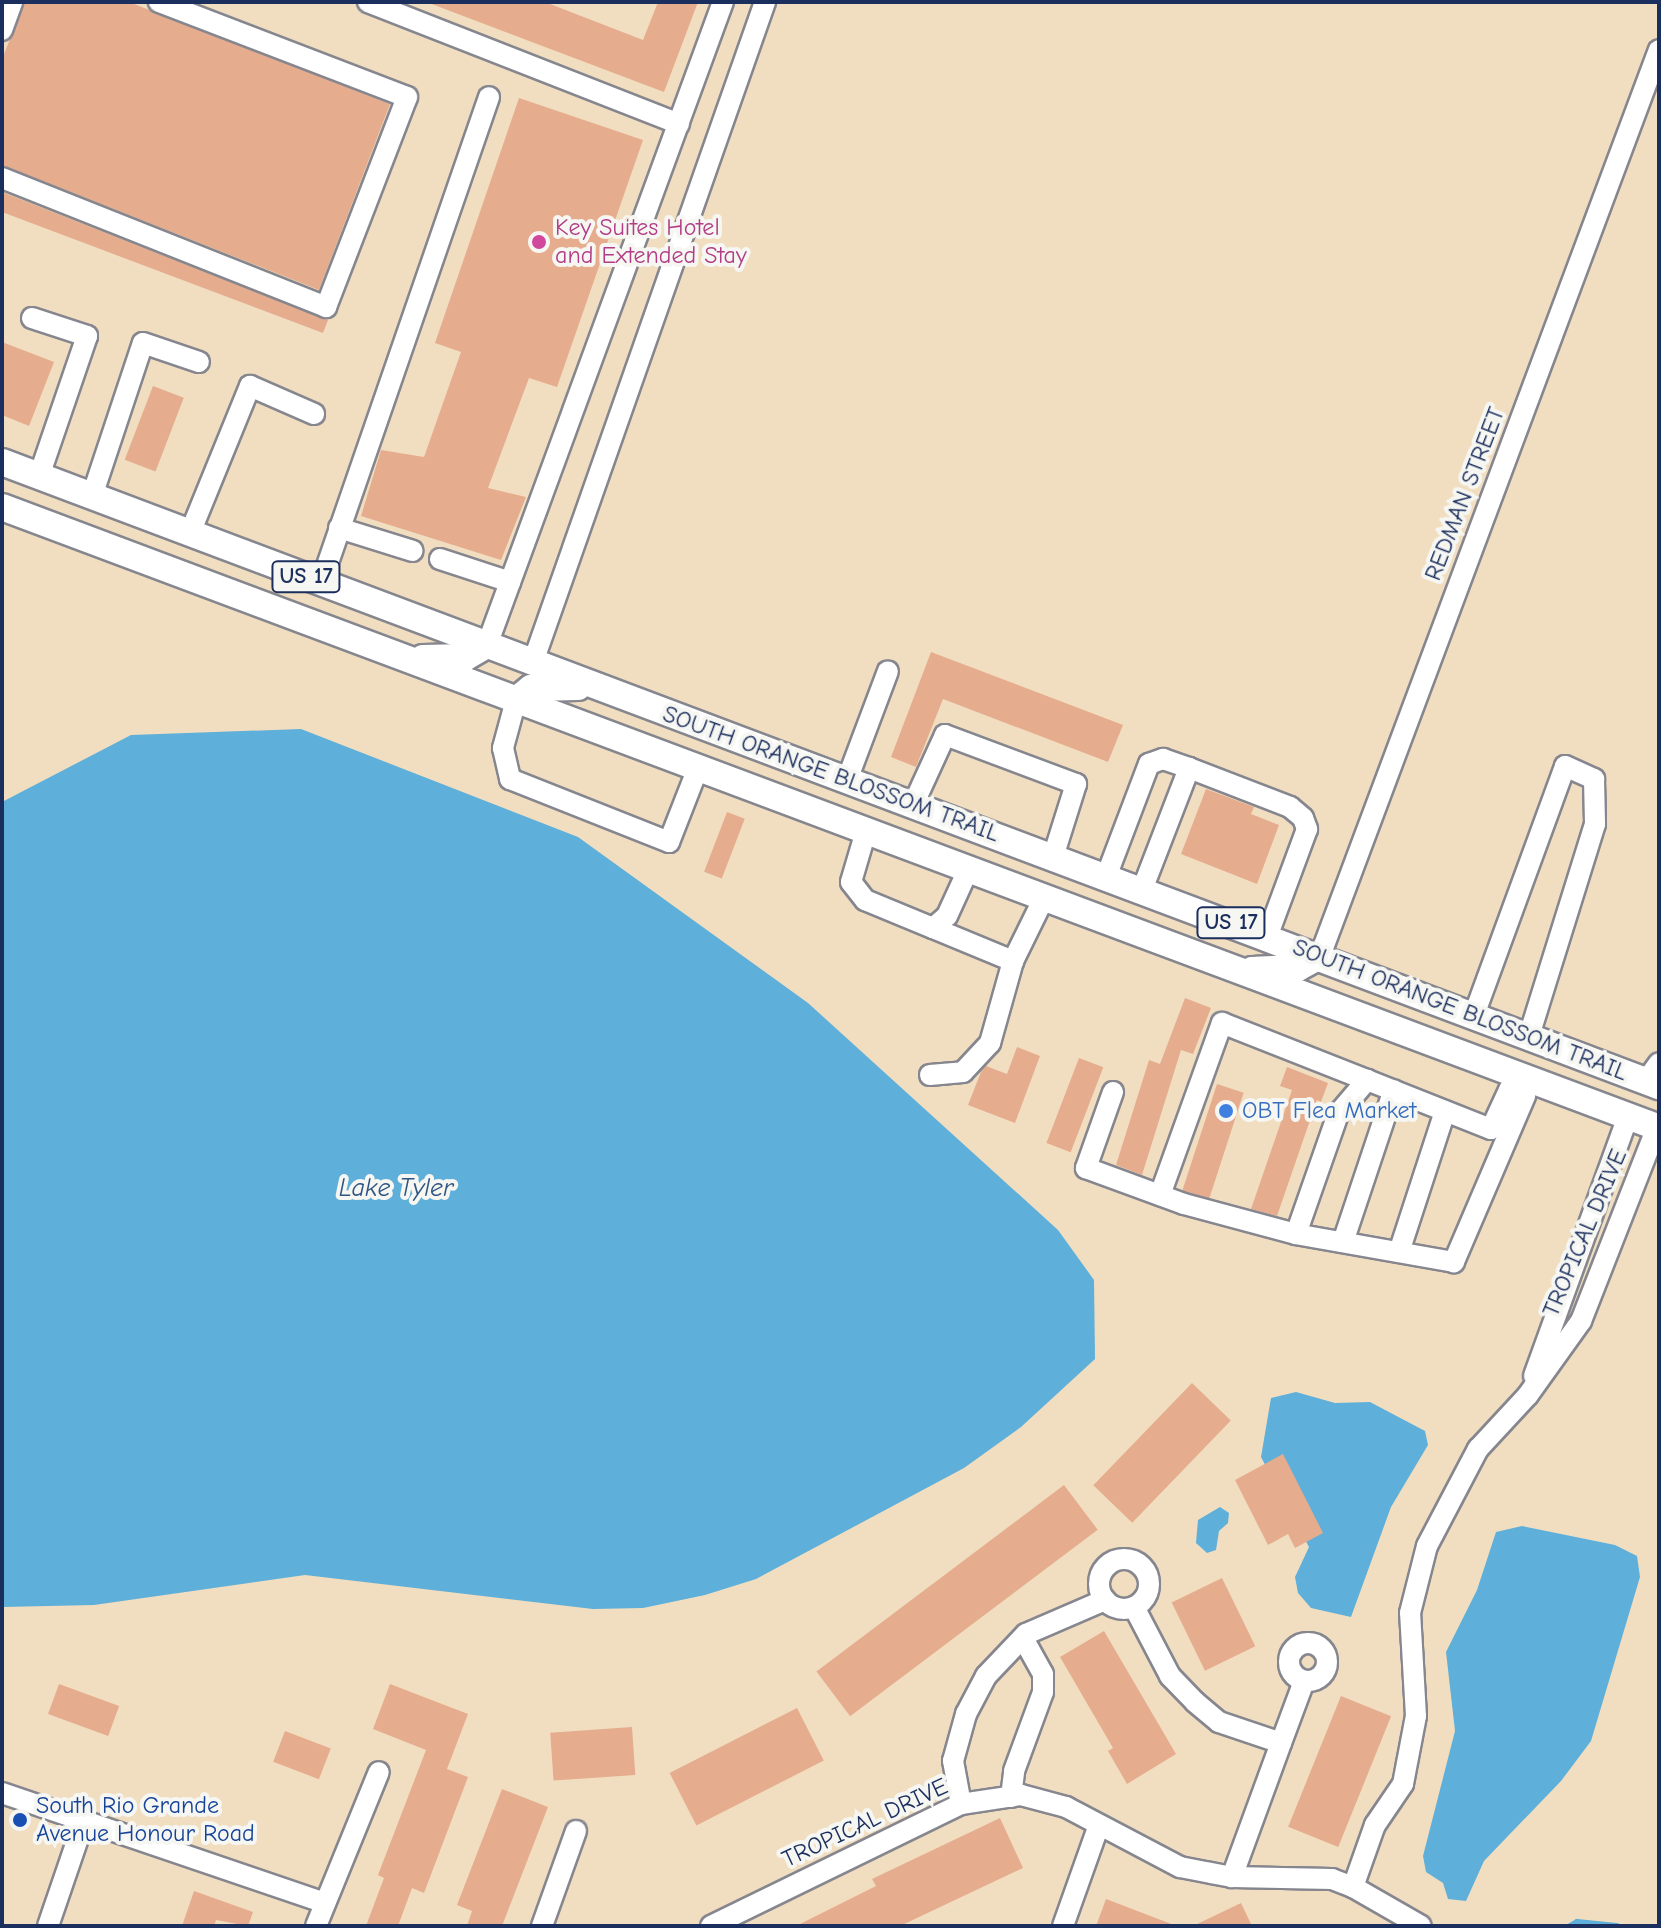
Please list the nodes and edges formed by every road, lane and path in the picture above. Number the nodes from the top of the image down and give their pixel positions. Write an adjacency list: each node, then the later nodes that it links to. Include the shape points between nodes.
1 (12, 2): 6 (street)
2 (159, 2): 10 (street, via 407,97 326,307)
3 (368, 2): 9 (street)
4 (723, 2): 9 (street)
5 (765, 2): 26 (street)
6 (2, 30)
7 (1659, 50): 42 (street, REDMAN STREET)
8 (489, 97): 18 (street)
9 (679, 124): 22 (street)
10 (2, 178)
11 (32, 318): 15 (street, via 87,336)
12 (199, 362): 16 (street, via 143,343)
13 (314, 414): 19 (street, via 250,386)
14 (2, 462): 15 (main road, SOUTH ORANGE BLOSSOM TRAIL / US 17)
15 (39, 476): 16 (main road, SOUTH ORANGE BLOSSOM TRAIL / US 17)
16 (92, 496): 19 (main road, SOUTH ORANGE BLOSSOM TRAIL / US 17)
17 (2, 507): 25 (main road, SOUTH ORANGE BLOSSOM TRAIL / US 17)
18 (339, 528): 20 (street); 23 (street)
19 (190, 533): 23 (main road, SOUTH ORANGE BLOSSOM TRAIL / US 17)
20 (413, 551)
21 (440, 559): 22 (street)
22 (510, 582): 24 (street)
23 (321, 583): 24 (main road, SOUTH ORANGE BLOSSOM TRAIL / US 17)
24 (487, 645): 25 (main road, via 466,657 444,660); 26 (main road, SOUTH ORANGE BLOSSOM TRAIL / US 17)
25 (395, 655): 29 (main road, SOUTH ORANGE BLOSSOM TRAIL / US 17)
26 (533, 662): 28 (main road, SOUTH ORANGE BLOSSOM TRAIL / US 17)
27 (888, 671): 32 (street)
28 (610, 691): 29 (main road, via 557,684 531,688); 32 (main road, SOUTH ORANGE BLOSSOM TRAIL / US 17)
29 (516, 700): 30 (main road, SOUTH ORANGE BLOSSOM TRAIL / US 17); 30 (street, via 503,748 510,779 658,838 669,842)
30 (698, 768): 34 (main road, SOUTH ORANGE BLOSSOM TRAIL / US 17)
31 (1189, 768): 37 (street, via 1163,759 1149,764); 38 (street); 41 (street, via 1290,807 1303,818 1307,829)
32 (847, 780): 33 (main road, SOUTH ORANGE BLOSSOM TRAIL / US 17)
33 (913, 805): 35 (main road, SOUTH ORANGE BLOSSOM TRAIL / US 17); 35 (street, via 945,735 1076,784)
34 (866, 831): 36 (main road, SOUTH ORANGE BLOSSOM TRAIL / US 17); 40 (street, via 851,882 865,900)
35 (1053, 857): 37 (main road, SOUTH ORANGE BLOSSOM TRAIL / US 17)
36 (968, 870): 39 (main road, SOUTH ORANGE BLOSSOM TRAIL / US 17); 40 (street, via 947,916)
37 (1106, 877): 38 (main road, SOUTH ORANGE BLOSSOM TRAIL / US 17)
38 (1142, 890): 41 (main road, SOUTH ORANGE BLOSSOM TRAIL / US 17)
39 (1044, 898): 43 (street); 44 (main road, SOUTH ORANGE BLOSSOM TRAIL / US 17)
40 (933, 928): 43 (street)
41 (1267, 937): 42 (main road, SOUTH ORANGE BLOSSOM TRAIL / US 17)
42 (1320, 956): 44 (main road, via 1276,972); 45 (main road, SOUTH ORANGE BLOSSOM TRAIL / US 17)
43 (1013, 961): 47 (street, via 990,1043 963,1072)
44 (1233, 969): 48 (main road, SOUTH ORANGE BLOSSOM TRAIL / US 17)
45 (1474, 1015): 46 (main road, SOUTH ORANGE BLOSSOM TRAIL / US 17); 46 (street, via 1565,766 1594,779 1595,824)
46 (1529, 1036): 50 (main road, SOUTH ORANGE BLOSSOM TRAIL / US 17)
47 (930, 1075)
48 (1524, 1078): 53 (street, via 1509,1090 1491,1129); 54 (main road, SOUTH ORANGE BLOSSOM TRAIL / US 17); 59 (street, via 1525,1096 1454,1262)
49 (1367, 1080): 51 (street); 56 (street, via 1222,1023); 57 (street, via 1338,1114)
50 (1656, 1082): 54 (main road)
51 (1394, 1090): 53 (street); 58 (street)
52 (1113, 1092): 56 (street, via 1086,1168)
53 (1445, 1111): 59 (street)
54 (1628, 1116): 55 (main road, SOUTH ORANGE BLOSSOM TRAIL / US 17); 60 (street, TROPICAL DRIVE)
55 (1658, 1128): 60 (street, TROPICAL DRIVE, via 1581,1321)
56 (1160, 1195): 57 (street)
57 (1296, 1234): 58 (street)
58 (1343, 1242): 59 (street)
59 (1399, 1252)
60 (1528, 1395): 74 (street, TROPICAL DRIVE, via 1478,1449 1427,1546 1410,1613 1416,1716 1403,1784 1375,1825)
61 (1105, 1600): 62 (street, via 1120,1608); 62 (street, via 1099,1589 1102,1572 1115,1561 1129,1560 1143,1569 1148,1587); 63 (street)
62 (1134, 1607): 65 (street, via 1170,1676 1195,1702 1219,1722)
63 (1023, 1638): 68 (street, via 1043,1674 1043,1692 1014,1771); 69 (street, via 986,1676 966,1714 953,1761)
64 (1304, 1681): 65 (street)
65 (1281, 1743): 73 (street)
66 (379, 1772): 75 (street)
67 (2, 1793): 70 (street)
68 (1011, 1797): 69 (street, TROPICAL DRIVE); 71 (street, TROPICAL DRIVE, via 1066,1807)
69 (961, 1804): 79 (street, TROPICAL DRIVE)
70 (83, 1824): 75 (street); 76 (street)
71 (1099, 1825): 73 (street, TROPICAL DRIVE, via 1180,1867); 80 (street)
72 (576, 1831): 78 (street)
73 (1232, 1877): 74 (street, TROPICAL DRIVE, via 1332,1879)
74 (1353, 1887): 81 (street)
75 (325, 1903): 77 (street)
76 (48, 1926)
77 (316, 1926)
78 (542, 1926)
79 (711, 1926)
80 (1063, 1926)
81 (1421, 1926)

